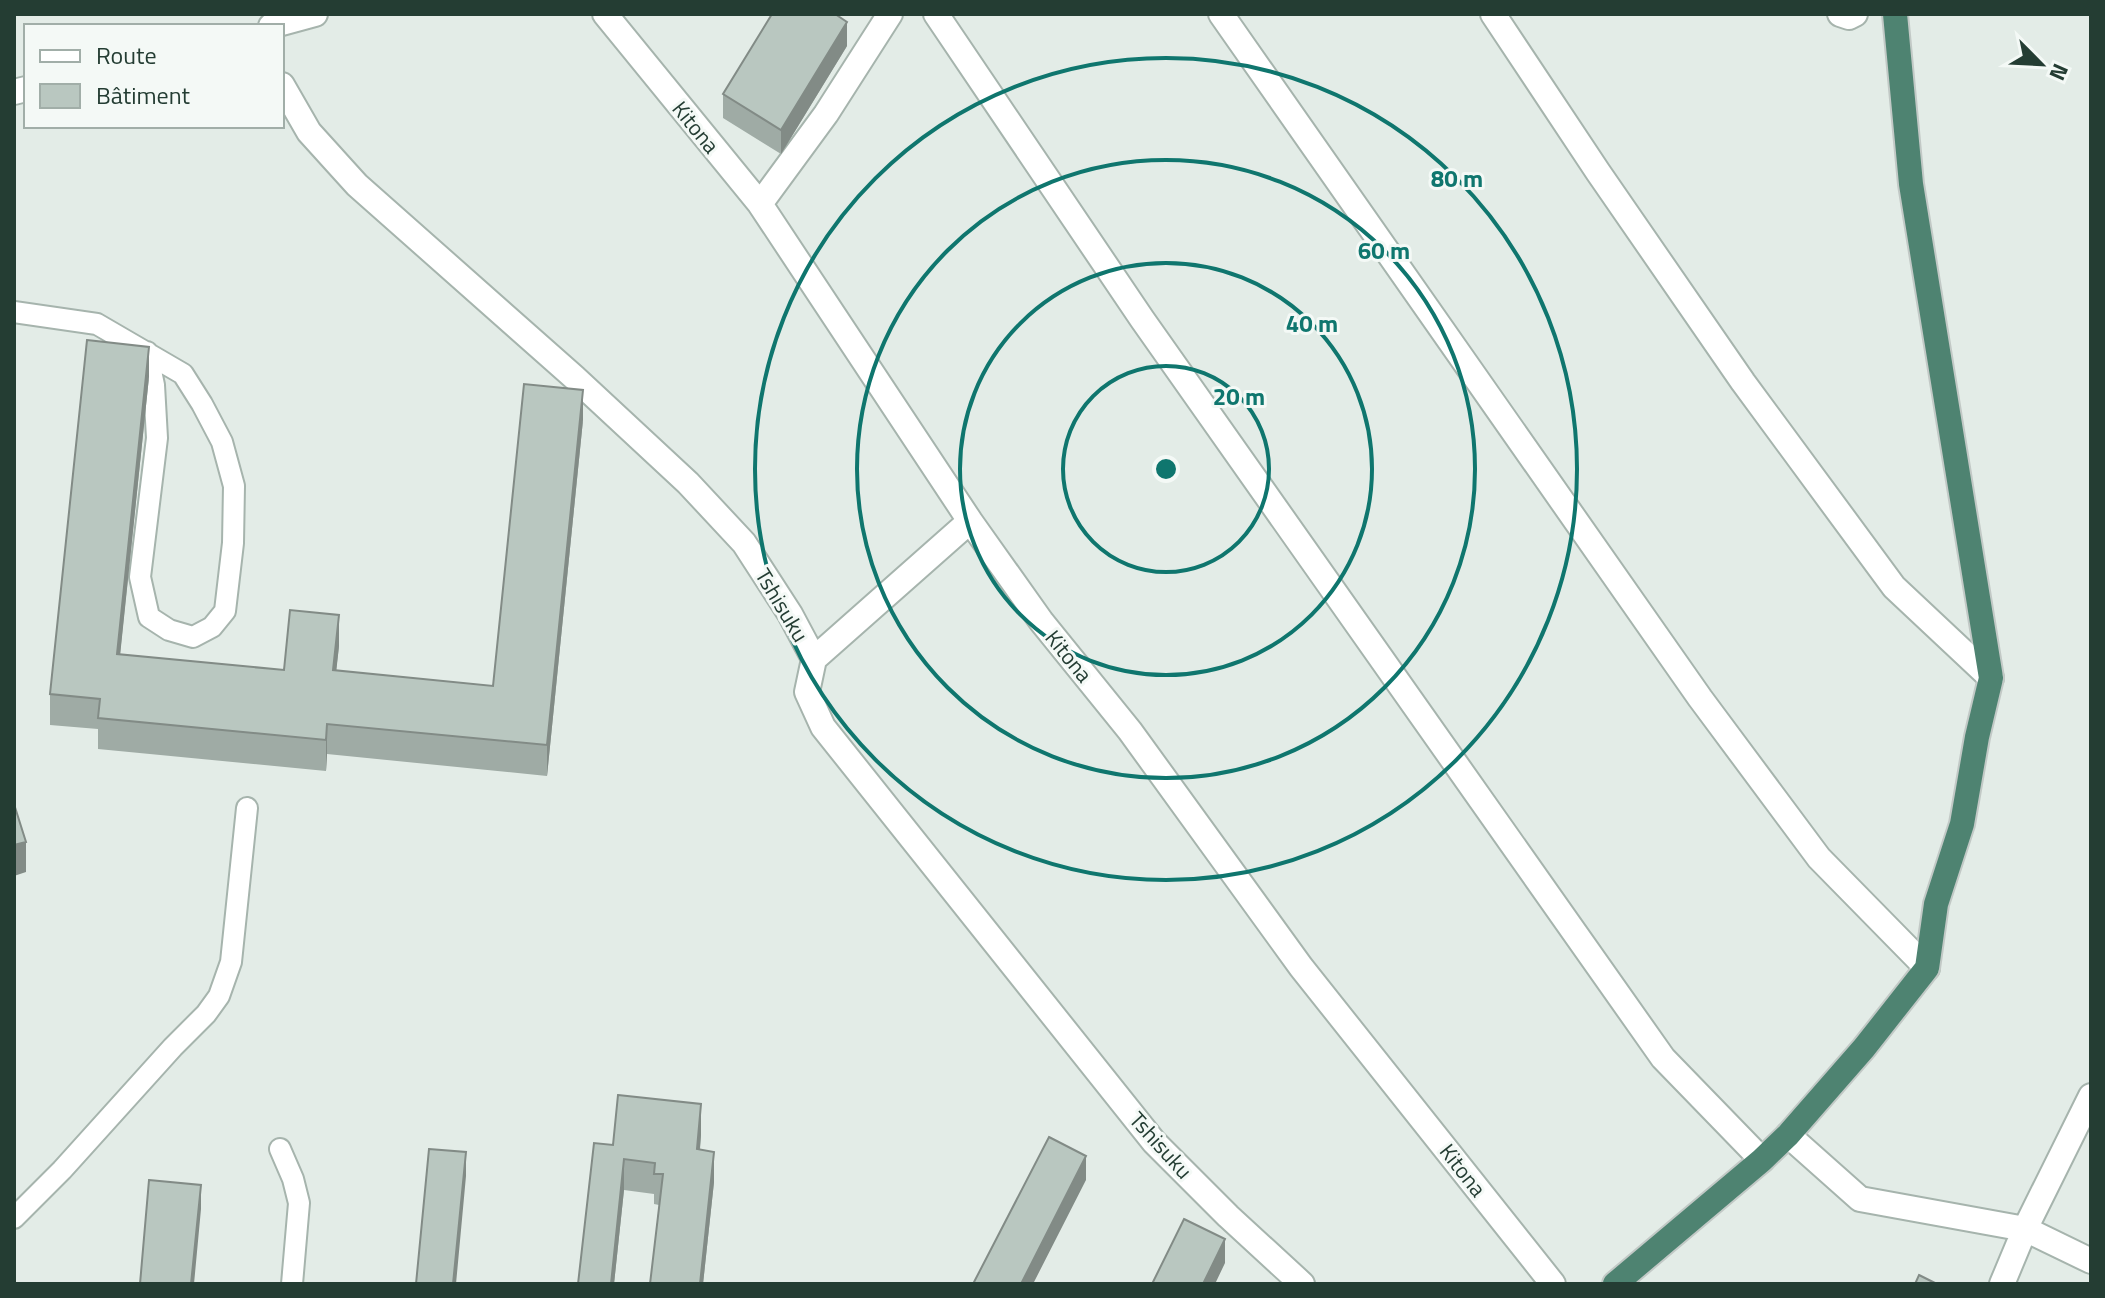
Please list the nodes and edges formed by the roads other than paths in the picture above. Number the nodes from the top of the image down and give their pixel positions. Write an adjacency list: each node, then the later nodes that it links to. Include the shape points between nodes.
1 (315, 14): 10 (street)
2 (605, 14): 11 (street, Kitona)
3 (890, 14): 13 (street)
4 (936, 14): 24 (street, via 1142,319 1663,1058)
5 (1221, 14): 20 (street, via 1718,723 1819,858)
6 (1493, 14): 18 (street, via 1743,382 1894,587)
7 (1840, 14): 8 (street)
8 (1855, 14)
9 (1895, 14): 18 (highway, via 1911,184)
10 (278, 24)
11 (627, 25): 13 (street, Kitona)
12 (284, 88): 17 (street, Tshisuku, via 309,132 357,185 586,388 744,543)
13 (760, 204): 16 (street, Kitona)
14 (14, 312): 15 (lane, via 97,324)
15 (147, 352): 15 (lane, via 183,374 222,442 234,486 225,611 212,627 193,637 149,617 140,577 157,438)
16 (970, 521): 17 (street); 30 (street, Kitona, via 1301,967)
17 (814, 659): 29 (street, Tshisuku, via 807,692 823,727 1154,1142)
18 (1991, 678): 20 (highway, via 1962,824 1936,904)
19 (247, 808): 25 (lane, via 231,962 219,996)
20 (1927, 968): 22 (highway)
21 (2091, 1096): 26 (street)
22 (1788, 1135): 24 (highway); 26 (street, via 1860,1199)
23 (280, 1149): 28 (lane, via 299,1203)
24 (1762, 1160): 31 (highway)
25 (14, 1218)
26 (2025, 1229): 27 (street); 32 (street)
27 (2091, 1261)
28 (292, 1284)
29 (1302, 1284)
30 (1553, 1284)
31 (1615, 1284)
32 (2002, 1284)

